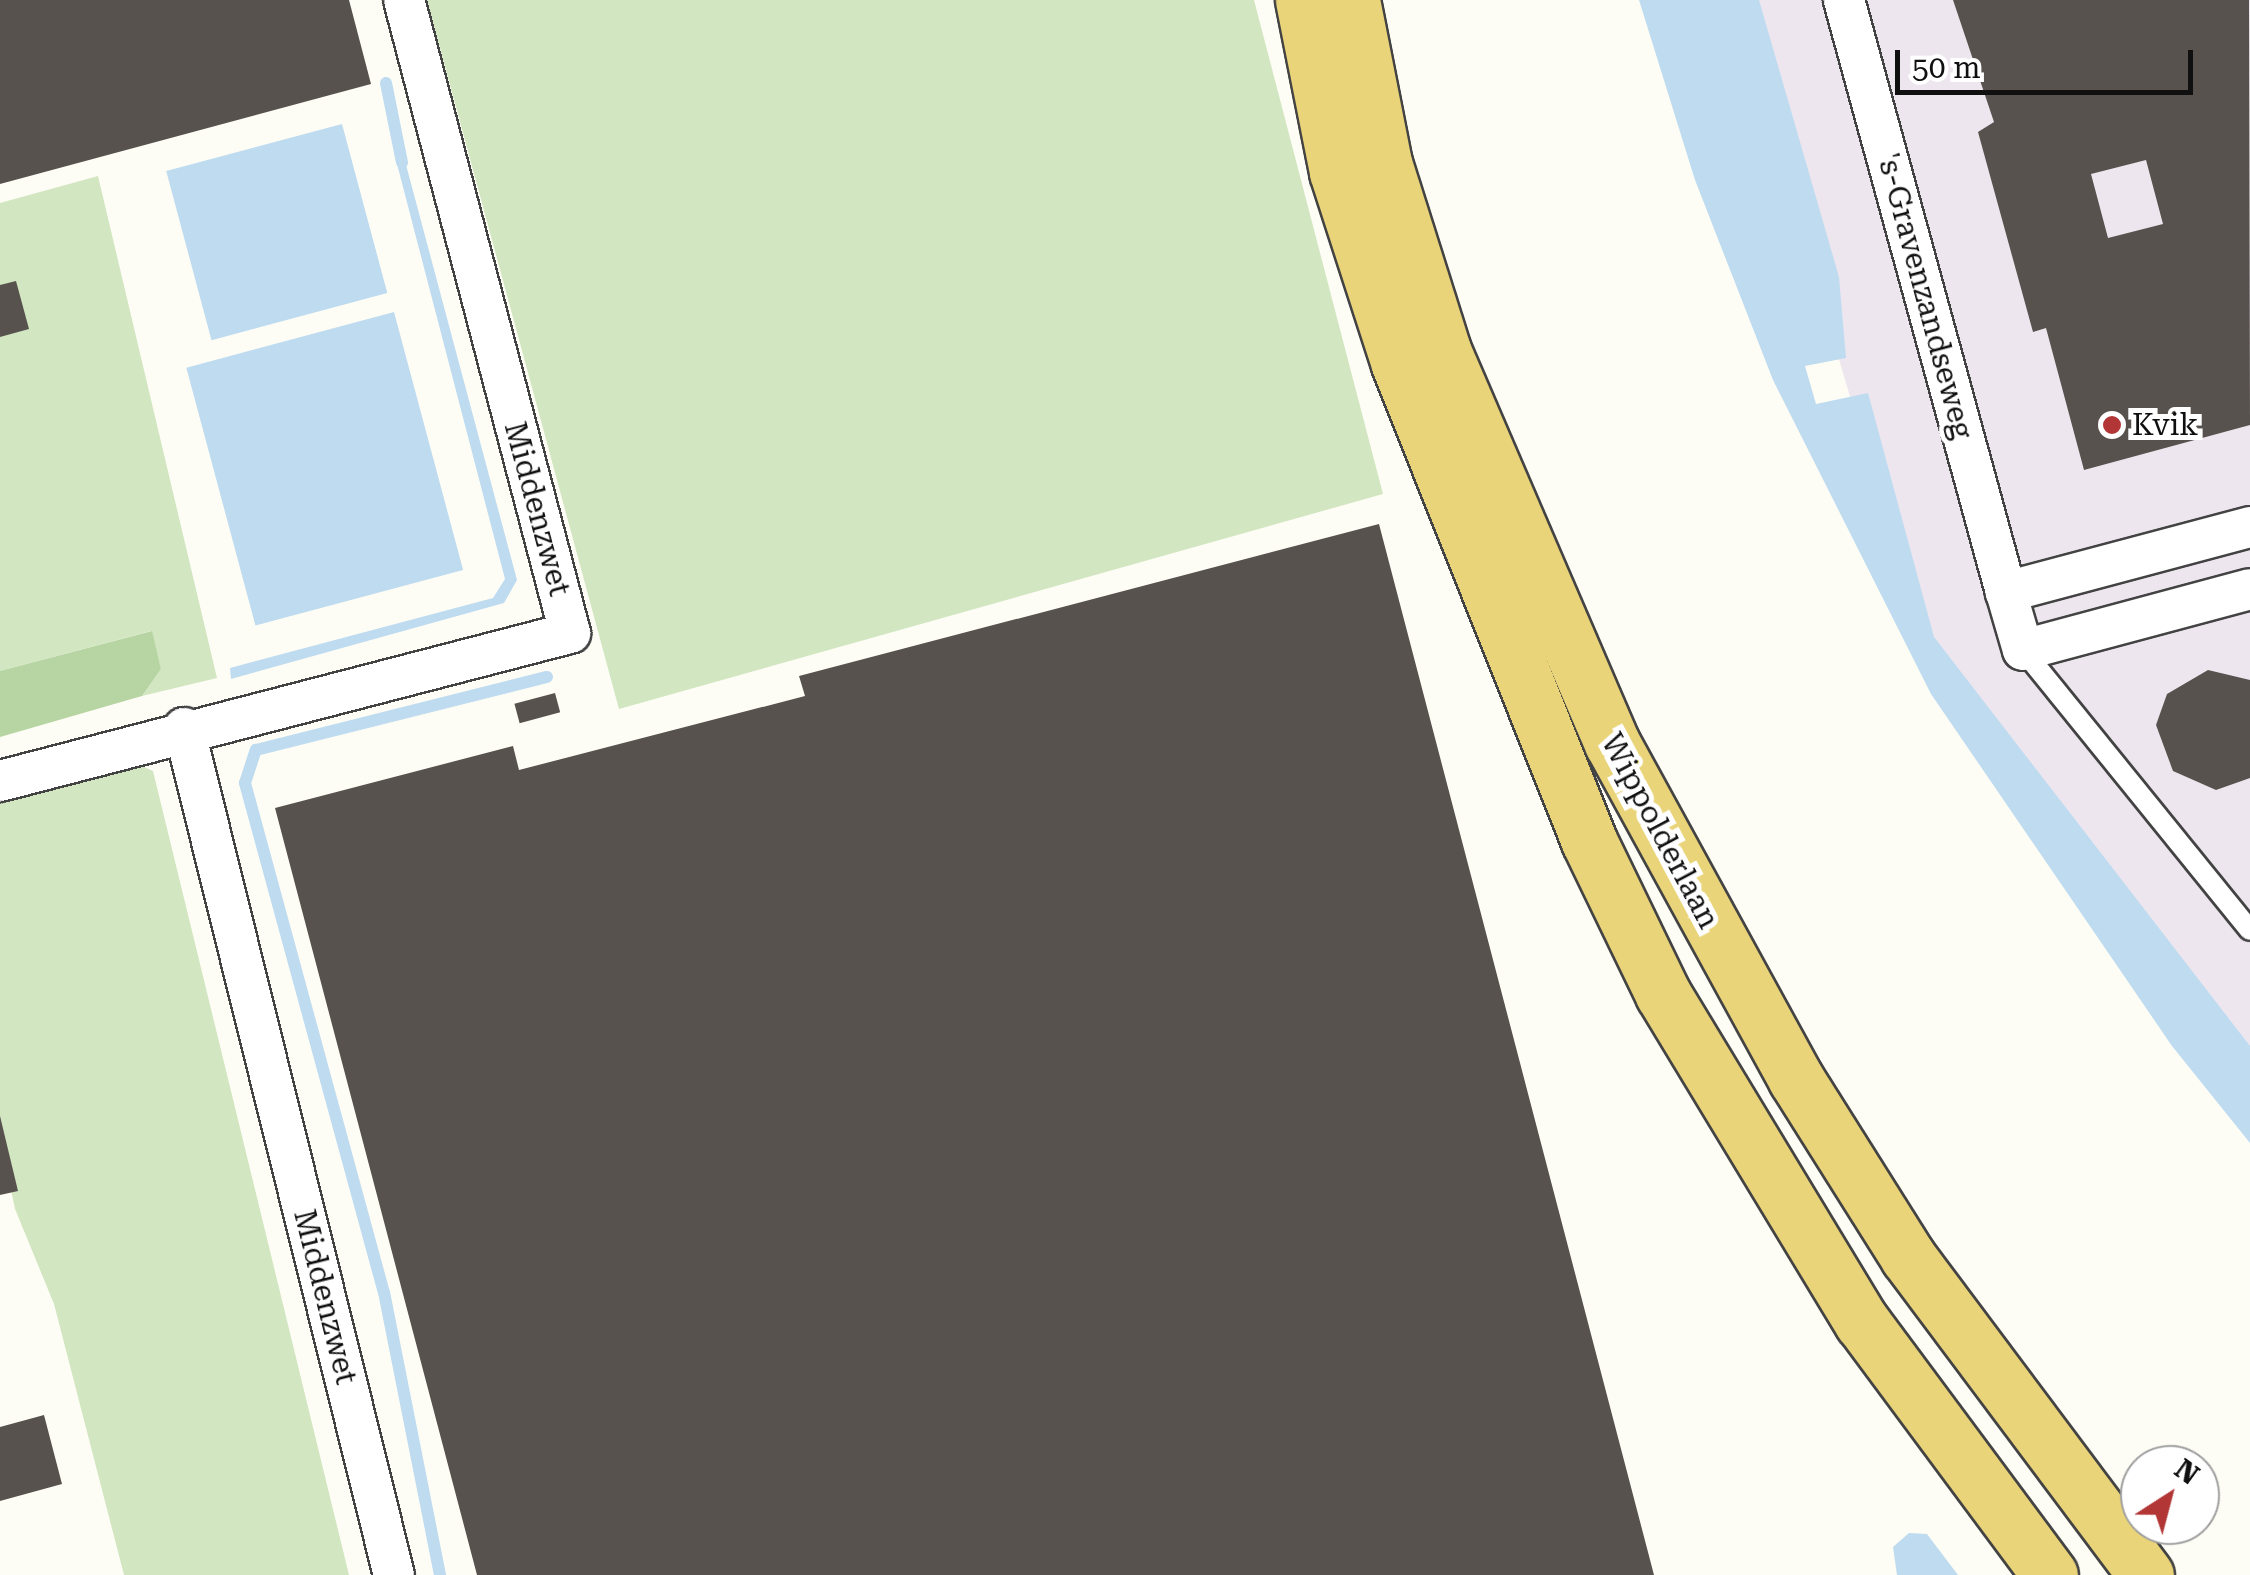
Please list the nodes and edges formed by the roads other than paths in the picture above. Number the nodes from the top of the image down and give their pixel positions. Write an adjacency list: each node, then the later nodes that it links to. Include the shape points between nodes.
1 (404, 0): 9 (street, Middenzwet, via 570,633)
2 (1303, 0): 13 (main road, Wippolderlaan, via 1338,172 1399,364 1589,842 1663,994 1862,1322)
3 (1352, 0): 14 (main road, Wippolderlaan, via 1376,130 1444,353 1612,742 1796,1079 1908,1258)
4 (1844, 0): 7 (street, 's-Gravenzandseweg)
5 (2250, 527): 7 (street)
6 (2250, 589): 8 (street)
7 (2006, 592): 8 (street, 's-Gravenzandseweg)
8 (2023, 650): 11 (lane)
9 (184, 728): 10 (street, Middenzwet); 12 (street, Middenzwet)
10 (0, 780)
11 (2250, 930)
12 (394, 1575)
13 (2050, 1575)
14 (2146, 1575)

